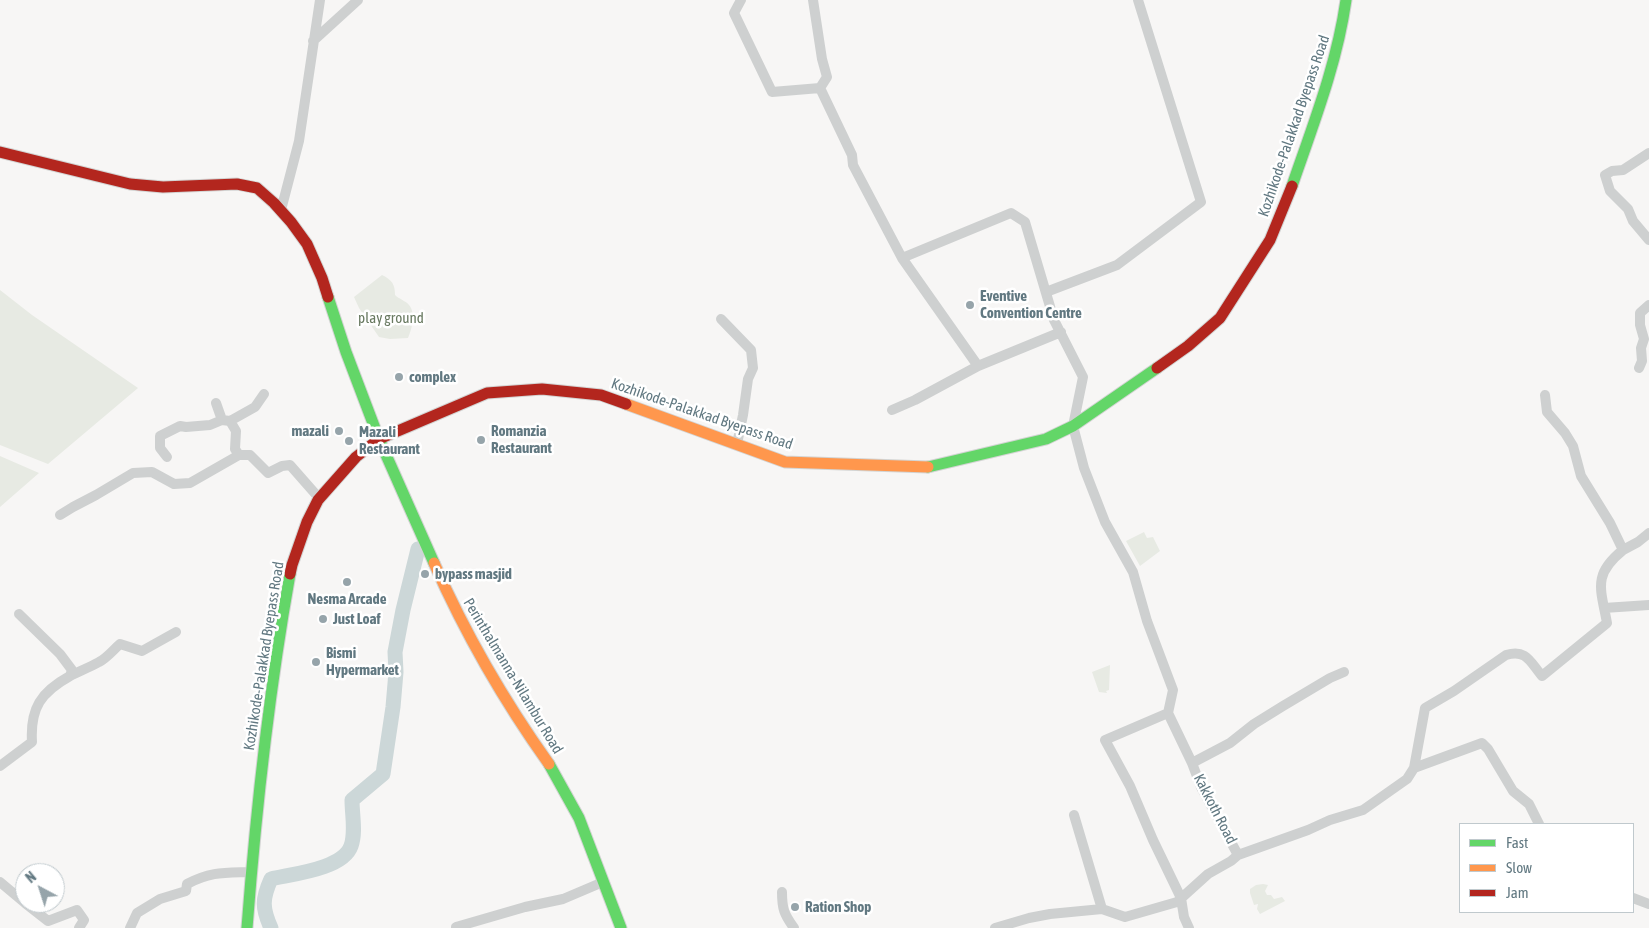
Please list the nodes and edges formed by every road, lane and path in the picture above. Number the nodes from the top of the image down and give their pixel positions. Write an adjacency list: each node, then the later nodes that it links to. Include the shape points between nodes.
1 (320, 0): 7 (street)
2 (358, 0): 7 (street)
3 (741, 0): 8 (street, via 734,13 772,92)
4 (813, 0): 8 (street, via 827,77)
5 (1138, 0): 14 (street, via 1201,202 1117,265)
6 (1346, 0): 25 (main road, Kozhikode-Palakkad Byepass Road, via 1328,80 1292,187 1270,240 1220,318 1188,346)
7 (314, 41): 11 (street, via 298,141)
8 (820, 88): 13 (street, via 852,155 853,165)
9 (0, 152): 11 (main road, Perinthalmanna-Nilambur Road, via 130,184 163,187 237,184 257,188)
10 (1649, 153): 12 (street, via 1623,170 1605,175 1610,191 1628,209 1633,221)
11 (281, 210): 26 (main road, Perinthalmanna-Nilambur Road, via 307,244 322,278)
12 (1649, 240)
13 (902, 258): 14 (street, via 1011,213 1025,222); 18 (street)
14 (1046, 292): 17 (street)
15 (1649, 305): 19 (street, via 1640,313 1644,339)
16 (722, 319): 27 (street, via 751,350 752,368)
17 (1060, 332): 18 (street); 25 (street, via 1083,377)
18 (978, 366): 23 (street)
19 (1639, 368)
20 (264, 394): 24 (street, via 255,407)
21 (1545, 395): 33 (street, via 1547,412 1573,446 1580,476)
22 (216, 403): 24 (street)
23 (892, 410)
24 (226, 421): 28 (street, via 236,431 235,449); 29 (street, via 180,426 160,436 160,448)
25 (1073, 426): 27 (main road, Kozhikode-Palakkad Byepass Road, via 1046,439 924,468 785,462); 40 (street, via 1084,468 1106,522 1134,572 1147,621 1173,690)
26 (379, 439): 27 (main road, Kozhikode-Palakkad Byepass Road, via 487,393 542,389 601,395); 30 (main road, Kozhikode-Palakkad Byepass Road, via 356,457); 49 (main road, Perinthalmanna-Nilambur Road, via 451,601 484,662 565,792 579,818)
27 (737, 444)
28 (239, 455): 30 (street, via 250,455 268,473 290,465); 31 (street, via 190,483 174,484 152,472 133,473)
29 (167, 457)
30 (319, 498): 47 (main road, Kozhikode-Palakkad Byepass Road, via 292,565 263,757)
31 (60, 515)
32 (1649, 533): 33 (street)
33 (1623, 550): 35 (street, via 1602,573 1600,586)
34 (1649, 605): 35 (street)
35 (1604, 608): 43 (street, via 1607,623 1542,676 1523,654 1515,652 1425,708)
36 (19, 614): 39 (street, via 60,654 72,670)
37 (176, 632): 39 (street, via 142,651 120,644 100,662)
38 (1344, 672): 41 (street)
39 (70, 676): 42 (street, via 40,699 31,728 32,742)
40 (1168, 713): 41 (street, Kakkoth Road); 52 (street, via 1105,740 1130,786)
41 (1192, 763): 46 (street, Kakkoth Road, via 1201,787)
42 (0, 766)
43 (1414, 768): 45 (street, via 1482,744 1513,791 1529,804); 46 (street, via 1407,779 1363,810)
44 (1074, 815): 55 (street)
45 (1538, 823)
46 (1238, 855): 52 (street, Kakkoth Road, via 1208,874)
47 (252, 872): 59 (street, via 218,873 198,878 187,884 186,891 160,899 138,913); 60 (main road, Kozhikode-Palakkad Byepass Road)
48 (0, 882): 51 (street)
49 (603, 882): 57 (street, via 564,899); 61 (main road, Perinthalmanna-Nilambur Road)
50 (782, 892): 62 (street, via 784,912)
51 (15, 895)
52 (1181, 898): 55 (street, Kakkoth Road, via 1177,902 1125,917); 64 (street)
53 (1634, 898): 54 (street)
54 (1649, 904)
55 (1102, 909): 63 (street, Kakkoth Road, via 1050,914)
56 (38, 913): 58 (street, via 48,921 77,910 84,920)
57 (456, 927)
58 (79, 928)
59 (130, 928)
60 (248, 928)
61 (621, 928)
62 (794, 928)
63 (995, 928)
64 (1189, 928)

